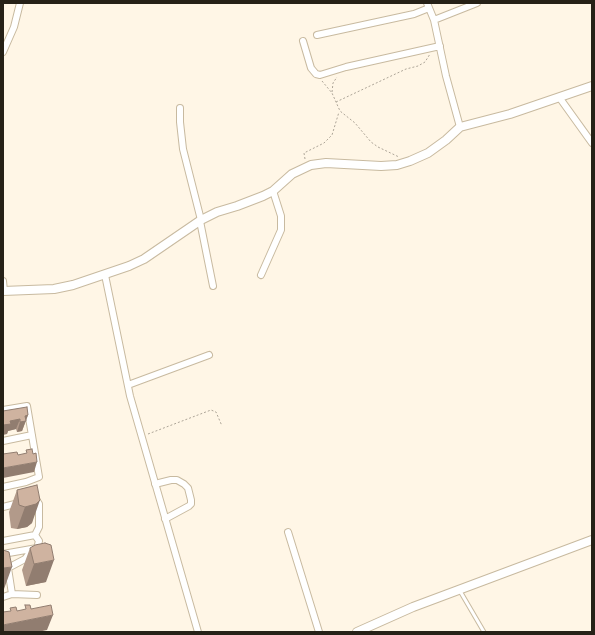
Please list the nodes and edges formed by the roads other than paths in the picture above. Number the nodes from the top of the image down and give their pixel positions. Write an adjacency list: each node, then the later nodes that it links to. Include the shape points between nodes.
1 (20, 3): 8 (street, via 14,27)
2 (477, 3): 4 (street)
3 (428, 5): 4 (street); 5 (street, via 414,14)
4 (434, 20): 7 (street)
5 (317, 35)
6 (303, 41): 7 (street, via 311,68 320,75)
7 (438, 47): 12 (street)
8 (3, 52)
9 (592, 86): 10 (main road)
10 (559, 97): 12 (main road, via 510,114); 13 (street)
11 (180, 108): 15 (street, via 183,149)
12 (460, 127): 14 (main road, via 428,153 408,162 381,166 326,163 307,166 292,174)
13 (592, 143)
14 (273, 191): 15 (main road); 17 (street, via 282,216 281,230)
15 (201, 220): 16 (main road, via 144,259); 19 (street)
16 (105, 275): 20 (main road, via 54,289); 22 (street)
17 (261, 275)
18 (3, 282): 20 (street)
19 (213, 286)
20 (4, 291)
21 (209, 355): 22 (street)
22 (128, 385): 26 (street)
23 (3, 410): 24 (street, via 27,406)
24 (32, 435): 25 (street); 27 (street, via 33,454 39,477)
25 (3, 441)
26 (155, 484): 29 (street); 29 (street, via 177,480 188,488 192,500 189,506)
27 (3, 487)
28 (3, 506): 31 (street, via 37,501 39,527)
29 (165, 519): 41 (street)
30 (288, 532): 42 (street)
31 (36, 535): 33 (street); 34 (street, via 39,541 37,548)
32 (592, 540): 37 (main road)
33 (3, 541)
34 (33, 548): 35 (street); 36 (street, via 25,559)
35 (3, 554)
36 (6, 568): 38 (street)
37 (459, 589): 43 (main road); 44 (lane)
38 (12, 594): 39 (street); 40 (street)
39 (37, 595)
40 (3, 598)
41 (198, 632)
42 (319, 632)
43 (357, 632)
44 (484, 632)

